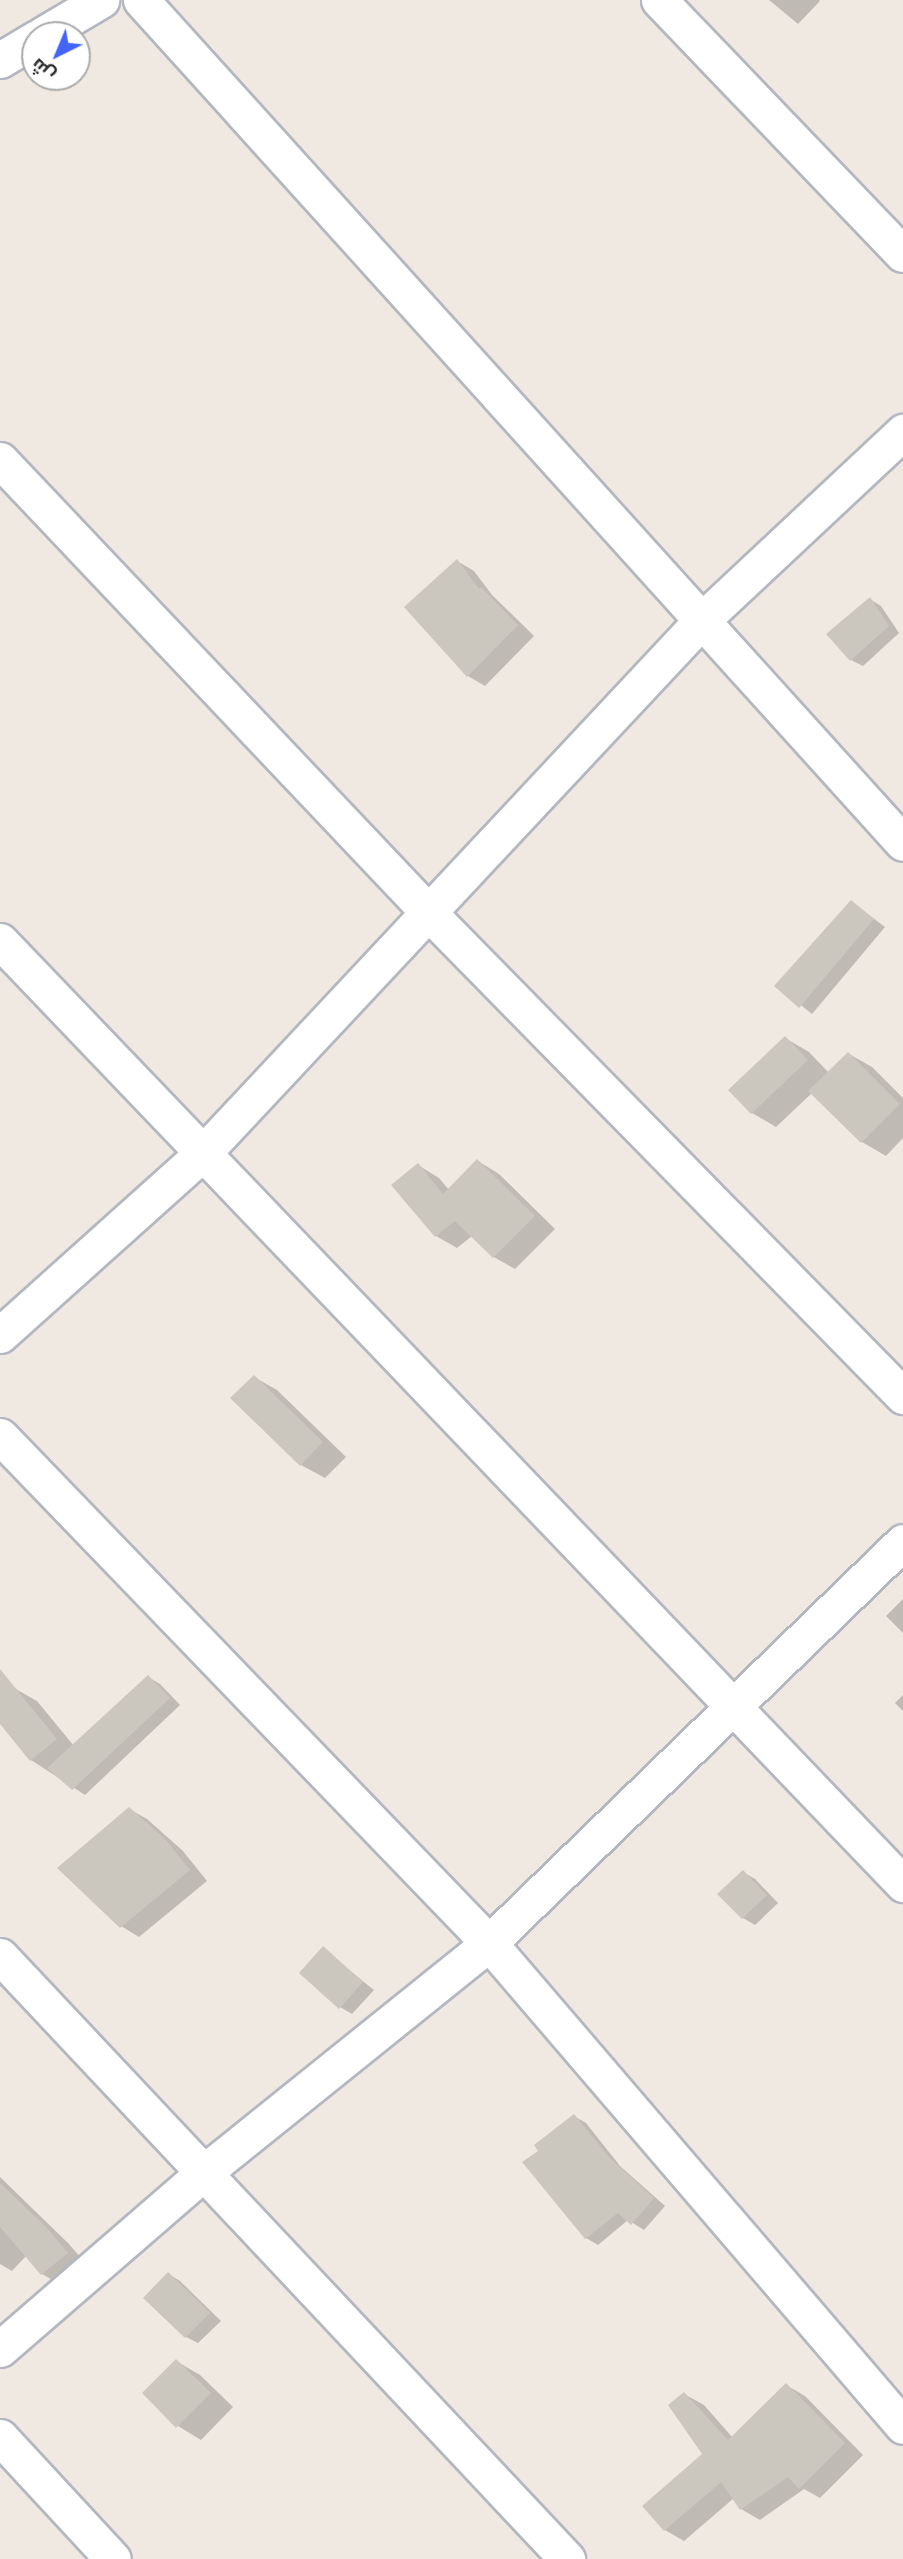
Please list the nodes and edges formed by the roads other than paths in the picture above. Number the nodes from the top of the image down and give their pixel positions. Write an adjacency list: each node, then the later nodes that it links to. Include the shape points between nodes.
1 (101, 0): 4 (street)
2 (141, 0): 10 (street)
3 (659, 0): 7 (street)
4 (66, 21)
5 (21, 47): 6 (street)
6 (0, 60)
7 (903, 254)
8 (903, 432): 10 (street)
9 (0, 460): 12 (street)
10 (701, 621): 11 (street); 12 (street)
11 (903, 843)
12 (429, 913): 14 (street); 16 (street)
13 (0, 941): 14 (street)
14 (204, 1152): 15 (street); 19 (street)
15 (0, 1335)
16 (903, 1396)
17 (0, 1436): 21 (street)
18 (903, 1542): 19 (street)
19 (734, 1707): 20 (street); 21 (street)
20 (903, 1884)
21 (489, 1943): 23 (street); 25 (street)
22 (0, 1956): 23 (street)
23 (202, 2174): 24 (street); 28 (street)
24 (0, 2349)
25 (903, 2426)
26 (0, 2437): 27 (street)
27 (113, 2559)
28 (566, 2559)

